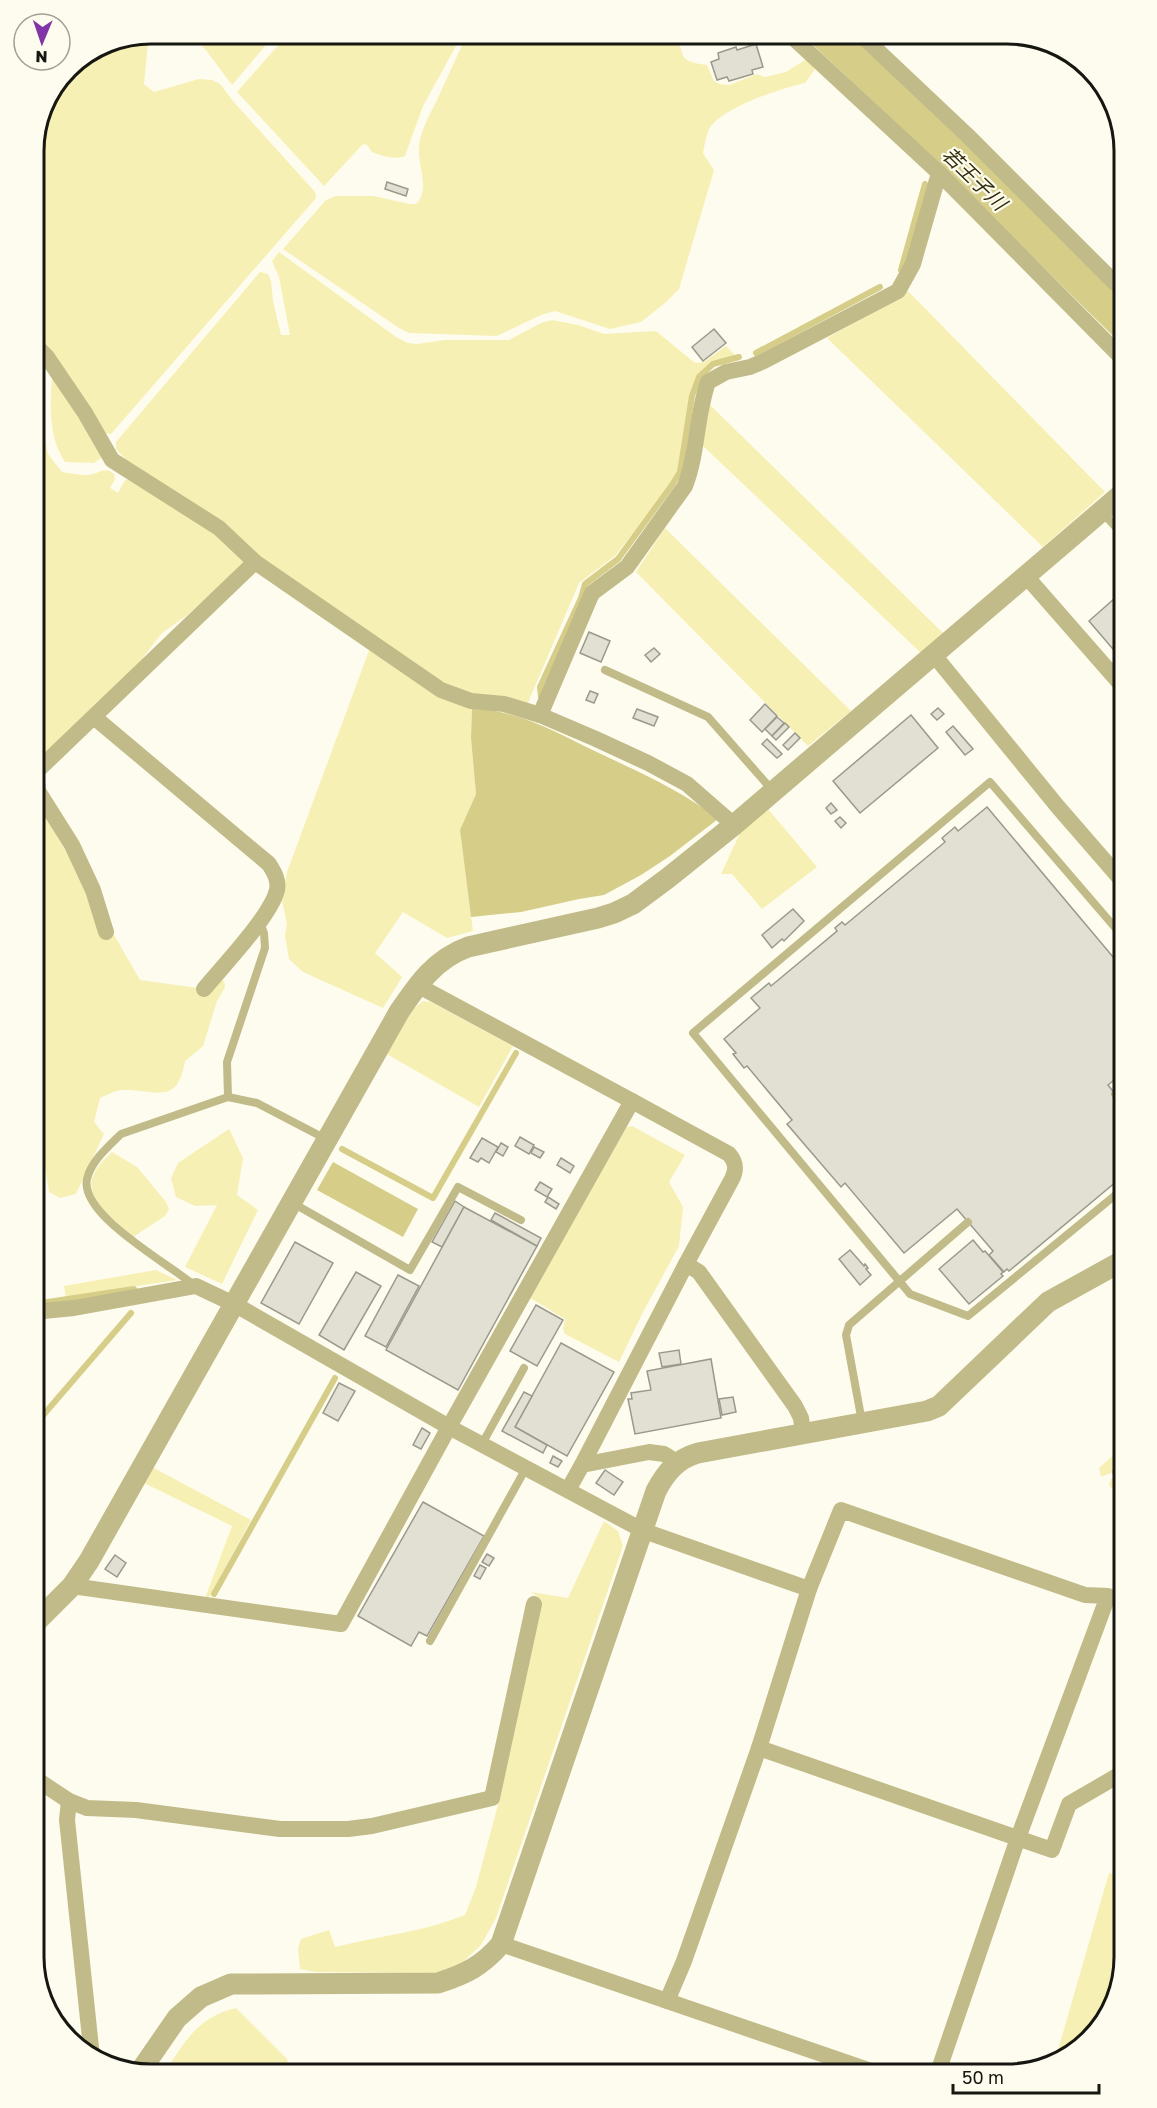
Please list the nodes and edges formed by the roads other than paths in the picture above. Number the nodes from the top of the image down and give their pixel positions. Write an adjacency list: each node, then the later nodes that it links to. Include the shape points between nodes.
1 (800, 44): 3 (street)
2 (871, 44): 4 (street)
3 (939, 173): 5 (street); 15 (street, via 913,264 898,291 764,361 726,372 708,382 685,486 627,567 592,593)
4 (1114, 283)
5 (1114, 350)
6 (44, 354): 10 (street, via 112,460 219,528)
7 (1114, 500): 8 (street)
8 (1101, 511): 9 (lane); 11 (street)
9 (1114, 526)
10 (255, 562): 15 (street, via 441,690 471,701 504,704); 16 (street)
11 (1026, 576): 12 (street); 14 (street)
12 (934, 655): 18 (street); 21 (street)
13 (605, 670): 18 (lane, via 708,717)
14 (1114, 677)
15 (540, 715): 20 (street, via 687,784)
16 (94, 717): 17 (street); 22 (street, via 269,864 276,874 277,890)
17 (44, 764)
18 (774, 791): 20 (street)
19 (44, 801): 24 (street, via 72,845 93,890)
20 (734, 825): 25 (street, via 633,904 598,918 452,953)
21 (1114, 872)
22 (260, 922): 26 (street); 27 (lane, via 265,948 226,1062)
23 (1114, 926): 36 (lane, via 990,782 693,1034)
24 (106, 932)
25 (417, 985): 28 (street); 29 (street)
26 (204, 989)
27 (228, 1097): 29 (lane, via 257,1103); 37 (lane, via 121,1134 87,1179 88,1196 109,1220)
28 (632, 1101): 34 (street, via 734,1160 732,1179); 42 (street)
29 (326, 1139): 31 (street)
30 (1114, 1196): 36 (lane, via 968,1316 910,1294)
31 (291, 1202): 32 (lane, via 410,1270 458,1187); 38 (street)
32 (522, 1220)
33 (968, 1222): 36 (lane)
34 (686, 1264): 43 (street, via 699,1272 795,1406); 46 (street)
35 (1114, 1266): 41 (street, via 1048,1302 939,1406)
36 (900, 1281): 41 (lane, via 849,1325 846,1335)
37 (196, 1286): 38 (street); 39 (street)
38 (234, 1304): 42 (street); 50 (street, via 90,1561)
39 (44, 1311)
40 (524, 1368): 44 (lane)
41 (862, 1423): 43 (street)
42 (449, 1427): 44 (street); 50 (street, via 341,1624)
43 (803, 1433): 45 (street, via 698,1453)
44 (482, 1444): 47 (street)
45 (677, 1462): 46 (street, via 664,1454 649,1452); 49 (street, via 656,1491)
46 (582, 1465): 48 (street)
47 (526, 1468): 48 (street); 54 (lane)
48 (568, 1490): 49 (street)
49 (644, 1531): 51 (street); 60 (street)
50 (72, 1586): 53 (street)
51 (809, 1589): 55 (street); 59 (street, via 841,1510 1084,1595 1108,1596)
52 (534, 1604): 58 (street, via 492,1798 372,1826 310,1830 87,1808)
53 (44, 1613)
54 (430, 1641)
55 (759, 1748): 59 (street); 61 (street)
56 (1114, 1778): 59 (street, via 1069,1804 1052,1850)
57 (44, 1784): 58 (street)
58 (69, 1801): 62 (street, via 67,1820)
59 (1018, 1838): 65 (street)
60 (501, 1944): 61 (street); 63 (street, via 488,1960 464,1975 438,1983 231,1984 201,1997 177,2018)
61 (668, 2001): 64 (street)
62 (91, 2046)
63 (145, 2064)
64 (851, 2064)
65 (942, 2064)

